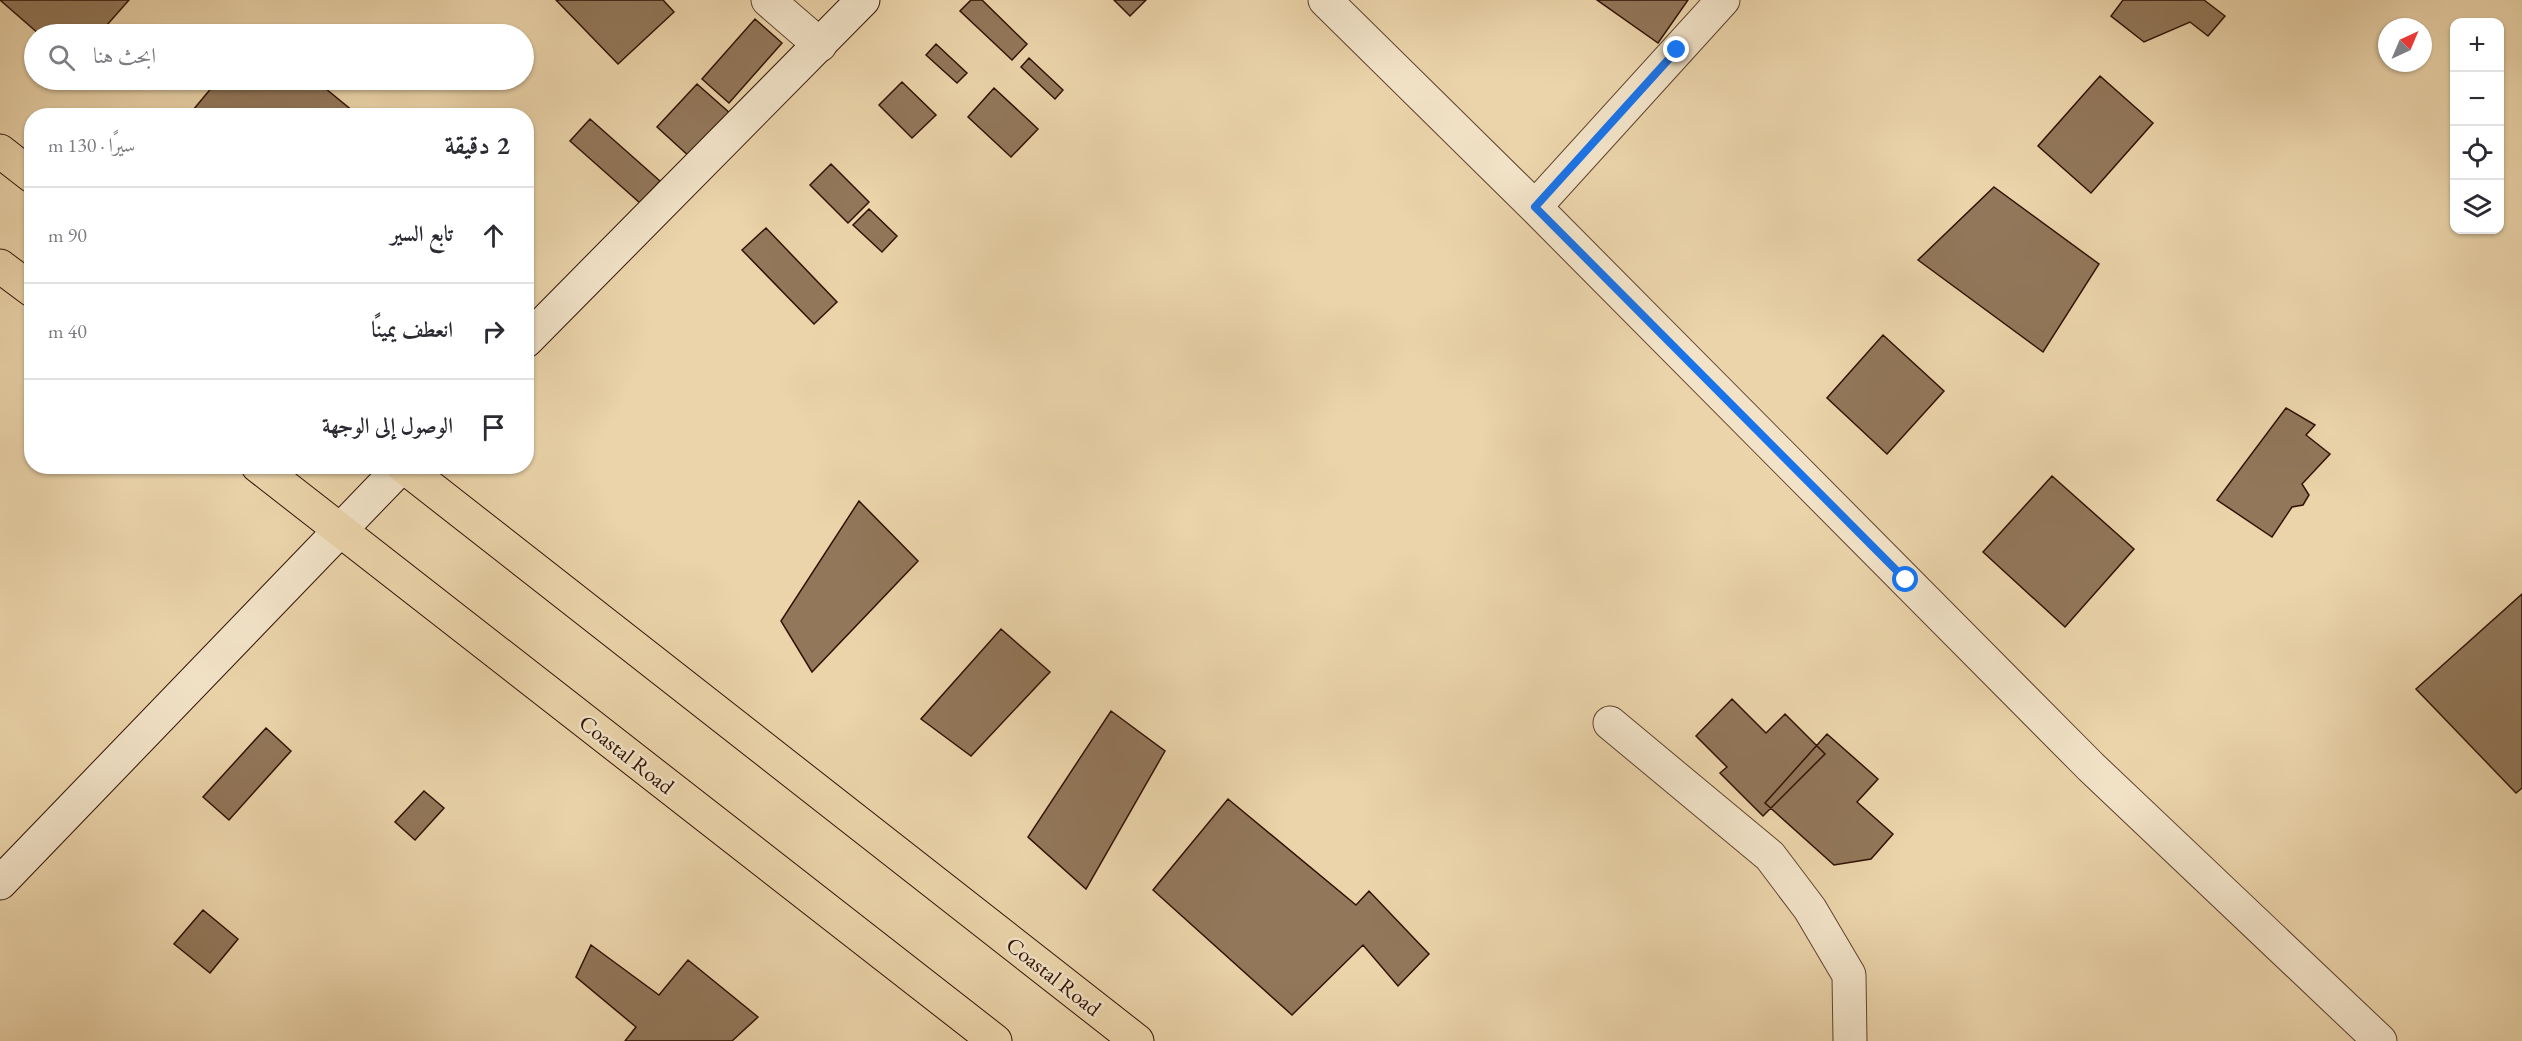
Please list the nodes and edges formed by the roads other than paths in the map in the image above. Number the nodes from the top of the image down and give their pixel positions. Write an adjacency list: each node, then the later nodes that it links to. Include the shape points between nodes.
1 (768, 0): 5 (street)
2 (863, 0): 5 (street)
3 (1325, 0): 8 (street)
4 (1723, 0): 8 (street)
5 (820, 45): 11 (street)
6 (0, 151): 7 (highway)
7 (24, 170)
8 (1535, 207): 21 (street, via 2091,767)
9 (0, 266): 10 (highway)
10 (24, 284)
11 (534, 333)
12 (268, 474): 15 (highway, Coastal Road)
13 (395, 474): 15 (street)
14 (413, 474): 19 (highway, Coastal Road)
15 (341, 531): 17 (street); 18 (highway, Coastal Road)
16 (1610, 723): 20 (street, via 1770,856 1810,909 1849,975)
17 (0, 883)
18 (995, 1041)
19 (1137, 1041)
20 (1850, 1041)
21 (2380, 1041)

